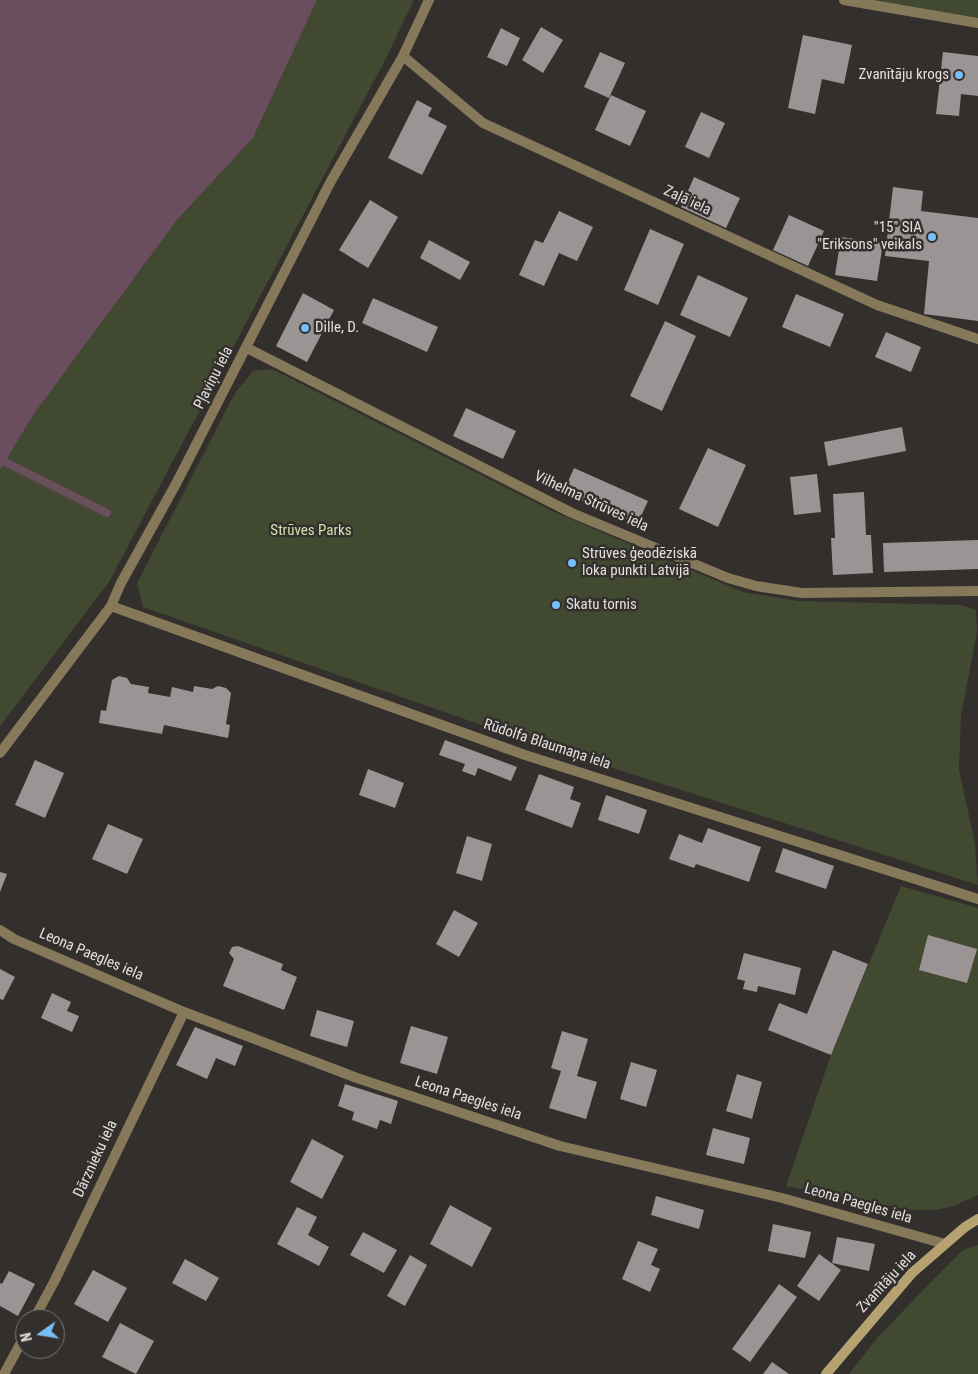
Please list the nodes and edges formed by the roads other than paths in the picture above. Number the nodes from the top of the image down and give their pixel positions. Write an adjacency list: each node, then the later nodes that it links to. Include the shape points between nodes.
1 (429, 0): 4 (street, Pļaviņu iela)
2 (844, 0): 3 (street)
3 (978, 23)
4 (403, 56): 5 (street, Zaļā iela, via 483,123 877,306); 6 (street, Pļaviņu iela, via 332,181)
5 (978, 339)
6 (247, 348): 7 (street, Vilhelma Strūves iela, via 572,513 728,578 802,593); 8 (street, Pļaviņu iela)
7 (978, 591)
8 (110, 606): 9 (street, Pļaviņu iela); 10 (street, Rūdolfa Blaumaņa iela, via 525,755)
9 (0, 753)
10 (978, 899)
11 (0, 930): 12 (street, Leona Paegles iela)
12 (184, 1012): 14 (street, Leona Paegles iela, via 357,1078 560,1146 782,1198); 15 (street, Dārznieku iela)
13 (978, 1219): 14 (street, Zvanītāju iela)
14 (945, 1244): 18 (street, Zvanītāju iela, via 912,1273)
15 (39, 1309)
16 (15, 1354): 17 (street)
17 (4, 1374)
18 (826, 1374)

